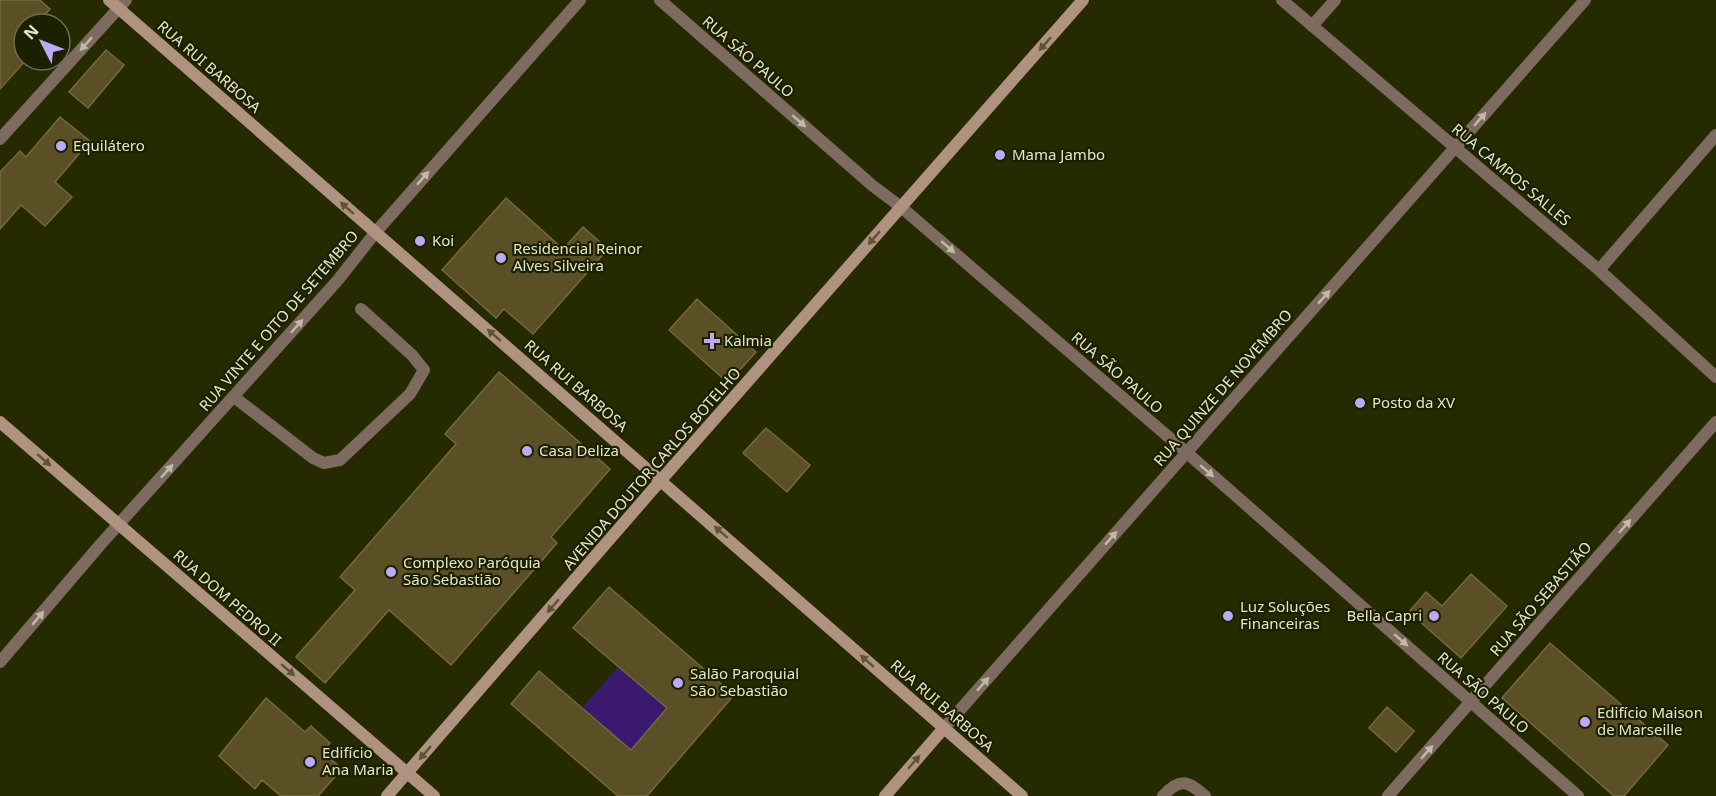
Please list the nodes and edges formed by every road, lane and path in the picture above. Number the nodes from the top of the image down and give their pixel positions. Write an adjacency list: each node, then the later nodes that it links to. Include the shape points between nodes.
1 (580, 0): 13 (street, RUA VINTE E OITO DE SETEMBRO, one-way to 1)
2 (660, 0): 12 (street, RUA SÃO PAULO, one-way to 12)
3 (1083, 0): 12 (main road, AVENIDA DOUTOR CARLOS BOTELHO, one-way to 12)
4 (1282, 0): 8 (street, RUA CAMPOS SALLES)
5 (1335, 0): 8 (street)
6 (1585, 0): 11 (street, RUA QUINZE DE NOVEMBRO, one-way to 6)
7 (118, 3): 10 (street, one-way to 10); 13 (main road, RUA RUI BARBOSA, one-way to 7)
8 (1312, 26): 11 (street, RUA CAMPOS SALLES)
9 (1716, 135): 14 (street)
10 (0, 139)
11 (1455, 148): 14 (street, RUA CAMPOS SALLES); 20 (street, RUA QUINZE DE NOVEMBRO, one-way to 11)
12 (901, 207): 20 (street, RUA SÃO PAULO, one-way to 20); 21 (main road, AVENIDA DOUTOR CARLOS BOTELHO, one-way to 21)
13 (375, 232): 17 (street, RUA VINTE E OITO DE SETEMBRO, one-way to 13, via 338,280); 21 (main road, RUA RUI BARBOSA, one-way to 13)
14 (1599, 270): 16 (street, RUA CAMPOS SALLES)
15 (361, 309): 17 (street, via 424,370 410,394 340,459 324,463 313,458)
16 (1716, 377)
17 (234, 397): 22 (street, RUA VINTE E OITO DE SETEMBRO, one-way to 17)
18 (0, 422): 22 (main road, RUA DOM PEDRO II, one-way to 22)
19 (1716, 423): 24 (street, RUA SÃO SEBASTIÃO, one-way to 19)
20 (1186, 452): 24 (street, RUA SÃO PAULO, one-way to 24); 25 (street, RUA QUINZE DE NOVEMBRO, one-way to 20)
21 (661, 480): 25 (main road, RUA RUI BARBOSA, one-way to 21); 26 (main road, AVENIDA DOUTOR CARLOS BOTELHO, one-way to 26)
22 (118, 525): 23 (street, RUA VINTE E OITO DE SETEMBRO, one-way to 22); 26 (main road, RUA DOM PEDRO II, one-way to 26)
23 (0, 662)
24 (1471, 702): 33 (street, RUA SÃO SEBASTIÃO, one-way to 24); 34 (street, RUA SÃO PAULO)
25 (944, 728): 29 (main road, RUA QUINZE DE NOVEMBRO, one-way to 25); 30 (main road, RUA RUI BARBOSA)
26 (408, 773): 27 (main road, AVENIDA DOUTOR CARLOS BOTELHO); 28 (main road, RUA DOM PEDRO II)
27 (387, 796)
28 (434, 796)
29 (885, 796)
30 (1022, 796)
31 (1163, 796): 32 (street, via 1184,782)
32 (1205, 796)
33 (1388, 796)
34 (1578, 796)

